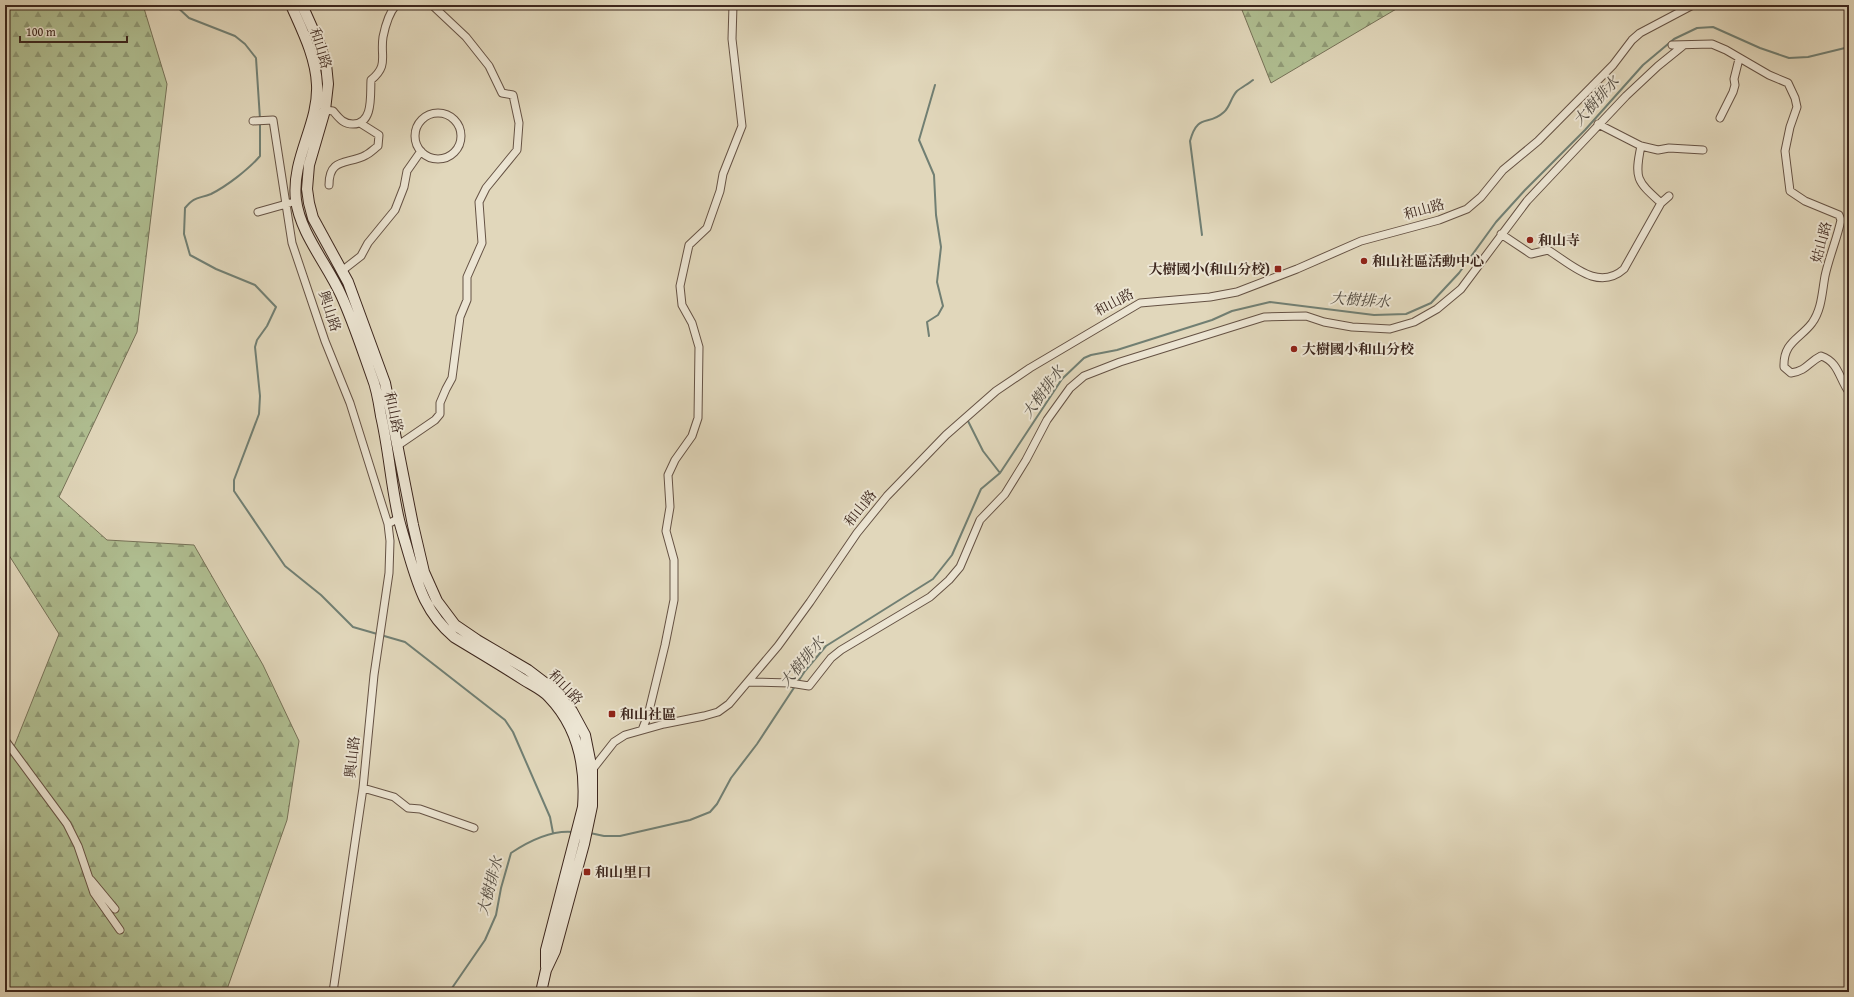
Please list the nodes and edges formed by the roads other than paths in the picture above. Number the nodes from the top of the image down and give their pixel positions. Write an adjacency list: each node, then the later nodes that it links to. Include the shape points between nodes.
1 (291, 5): 20 (main road, 和山路, via 309,48 317,86 314,108 297,165)
2 (302, 5): 10 (main road, 和山路, via 326,64 328,84)
3 (396, 5): 13 (street, via 391,11 383,37 383,65 371,80 369,108 366,118)
4 (432, 5): 26 (street, via 466,37 489,66 502,93 513,95 519,123 517,150 478,202 482,243 467,277 467,300 460,317 455,365 440,403 440,414)
5 (733, 5): 30 (street, via 732,39 742,126 723,174 707,228 689,245 680,286 682,305 692,323 698,347 698,418 692,436 668,475 670,502 666,531 674,560 674,600 648,715)
6 (1693, 5): 29 (street, 和山路, via 1652,25 1636,36 1613,65 1538,141 1503,170 1481,197 1467,209 1439,220 1361,241 1237,292 1210,297 1140,302 996,390 946,435 887,496 857,533 810,602)
7 (1672, 45): 8 (street, 姑山路)
8 (1684, 45): 9 (street, 姑山路, via 1712,44); 14 (street, via 1658,66)
9 (1739, 59): 11 (street, via 1733,92); 25 (street, 姑山路, via 1788,83 1796,98 1797,107 1785,151 1790,191 1805,201 1839,215 1841,220 1825,276 1820,308 1812,323 1790,343 1783,357 1784,367 1791,373 1803,371 1812,360 1820,356 1828,358 1835,365)
10 (325, 110): 13 (street, via 333,111 342,121); 24 (main road, 和山路, via 308,164 307,189 313,218)
11 (1720, 118)
12 (253, 121): 20 (street, 興山路, via 273,120)
13 (360, 123): 18 (street, via 379,135 378,146 365,156 336,165 329,174)
14 (1598, 124): 15 (street); 23 (street, via 1527,201)
15 (1641, 146): 16 (street, via 1658,150); 21 (street, via 1637,172 1639,179)
16 (1703, 150)
17 (420, 151): 17 (street, via 436,159 446,158 453,153 459,146 461,137 460,128 455,120 439,112 422,118 415,134); 24 (street, via 406,171 404,187 395,210 368,243 361,256)
18 (329, 185)
19 (1669, 196): 21 (street)
20 (291, 203): 22 (street); 27 (main road, 和山路, via 341,294 373,379 385,432); 28 (street, 興山路, via 292,243 325,340 350,403)
21 (1661, 204): 23 (street, via 1624,269 1616,276 1607,278 1585,274 1548,250 1531,254)
22 (258, 212)
23 (1501, 234): 29 (street, via 1461,289 1437,309 1405,325 1390,329 1352,327 1306,316 1264,316 1084,376 1070,388 1047,420 1005,494 980,520 960,567 949,580 930,597 841,650 831,658 808,687 790,683)
24 (343, 270): 26 (main road, 和山路, via 385,384)
25 (1849, 392)
26 (397, 446): 32 (main road, 和山路, via 424,572 437,601 455,625 528,670 553,689 572,711 585,735)
27 (399, 518): 28 (street); 32 (main road, 和山路, via 416,581 431,613 454,637 549,696 575,734)
28 (388, 524): 33 (street, 興山路, via 389,573 374,675)
29 (749, 682): 30 (street, 和山路, via 718,712)
30 (642, 730): 32 (street, 和山路, via 625,735 614,742 607,754)
31 (5, 740): 35 (street, via 67,824)
32 (587, 770): 39 (main road, 和山路, via 584,823 580,843 546,950 546,970)
33 (363, 788): 34 (street, via 394,797 408,808 420,809); 38 (street, 興山路)
34 (474, 828)
35 (88, 875): 36 (street); 37 (street, via 94,893)
36 (115, 909)
37 (120, 930)
38 (333, 992)
39 (541, 992)

